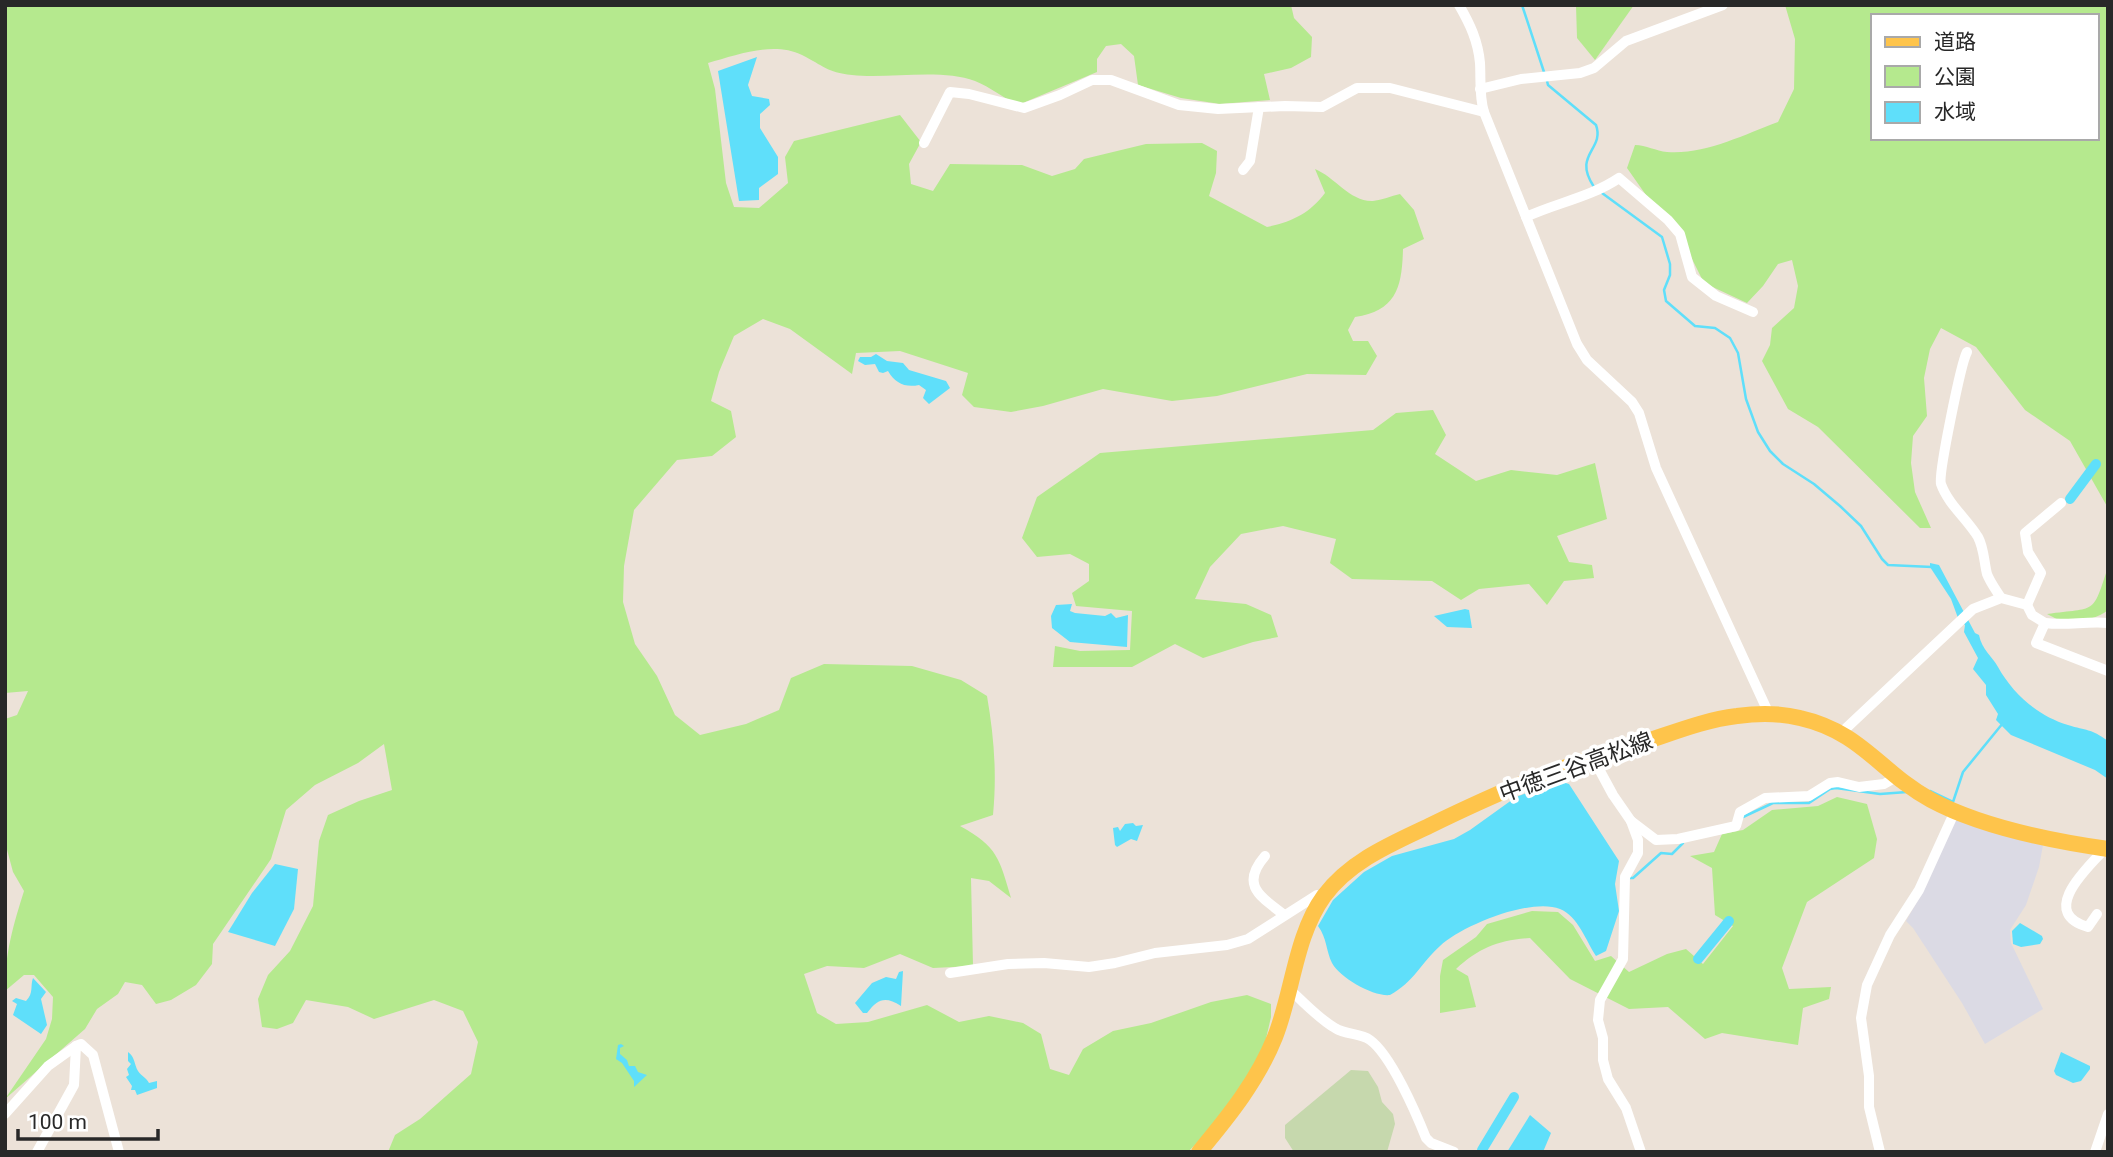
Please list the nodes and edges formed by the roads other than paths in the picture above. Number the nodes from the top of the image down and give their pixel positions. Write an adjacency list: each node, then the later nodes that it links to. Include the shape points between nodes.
1 (1459, 5): 3 (street, via 1478,46)
2 (1723, 5): 3 (street, via 1626,41 1594,68 1580,73)
3 (1480, 89): 5 (street)
4 (1259, 107): 5 (street, via 1322,107 1357,88 1390,88); 6 (street, via 1178,105 1111,80 1092,80 1024,108 950,92); 7 (street, via 1250,161)
5 (1484, 112): 8 (street)
6 (924, 143)
7 (1243, 170)
8 (1526, 217): 9 (street, via 1619,178 1680,234 1692,277 1716,296); 17 (street, via 1577,344 1639,413 1656,468)
9 (1753, 312)
10 (1967, 352): 12 (street, via 1940,481 1979,540 1988,576)
11 (2061, 503): 13 (street, via 2025,533 2028,552 2041,573)
12 (2001, 598): 13 (street); 18 (street, via 1973,609)
13 (2027, 605): 15 (street)
14 (2108, 623): 15 (street)
15 (2045, 624): 16 (street, via 2036,643)
16 (2108, 671)
17 (1769, 714): 18 (main road, 中徳三谷高松線, via 1799,717); 19 (main road, 中徳三谷高松線, via 1709,722)
18 (1841, 733): 20 (main road, 中徳三谷高松線)
19 (1594, 758): 22 (street); 25 (main road, 中徳三谷高松線, via 1519,785 1402,839 1353,867)
20 (1898, 776): 21 (main road, 中徳三谷高松線); 22 (street, via 1884,784 1858,787 1838,782 1809,796 1765,798 1740,812 1736,826 1678,839 1656,840)
21 (1955, 811): 23 (main road, 中徳三谷高松線, via 2038,837); 38 (street, via 1919,890 1890,935 1867,985 1861,1018 1870,1076 1869,1107)
22 (1631, 821): 37 (street, via 1638,853 1625,877 1623,959 1600,1000 1598,1020 1608,1079 1626,1108)
23 (2106, 849): 27 (street, via 2065,904 2080,925 2088,927)
24 (1265, 856): 26 (street, via 1257,865 1253,886)
25 (1323, 898): 26 (street, via 1317,895); 29 (main road, 中徳三谷高松線, via 1305,937)
26 (1283, 914): 28 (street, via 1248,939 1227,945 1088,967 1020,964)
27 (2097, 914)
28 (950, 973)
29 (1290, 990): 35 (main road, 中徳三谷高松線, via 1254,1081); 36 (street, via 1333,1027 1372,1041 1400,1083 1426,1138)
30 (76, 1046): 31 (street, via 48,1066); 33 (street, via 74,1085); 34 (street, via 81,1044 93,1055)
31 (5, 1114)
32 (2108, 1114): 39 (street)
33 (37, 1152)
34 (119, 1152)
35 (1199, 1152)
36 (1454, 1152)
37 (1641, 1152)
38 (1880, 1152)
39 (2095, 1152)

